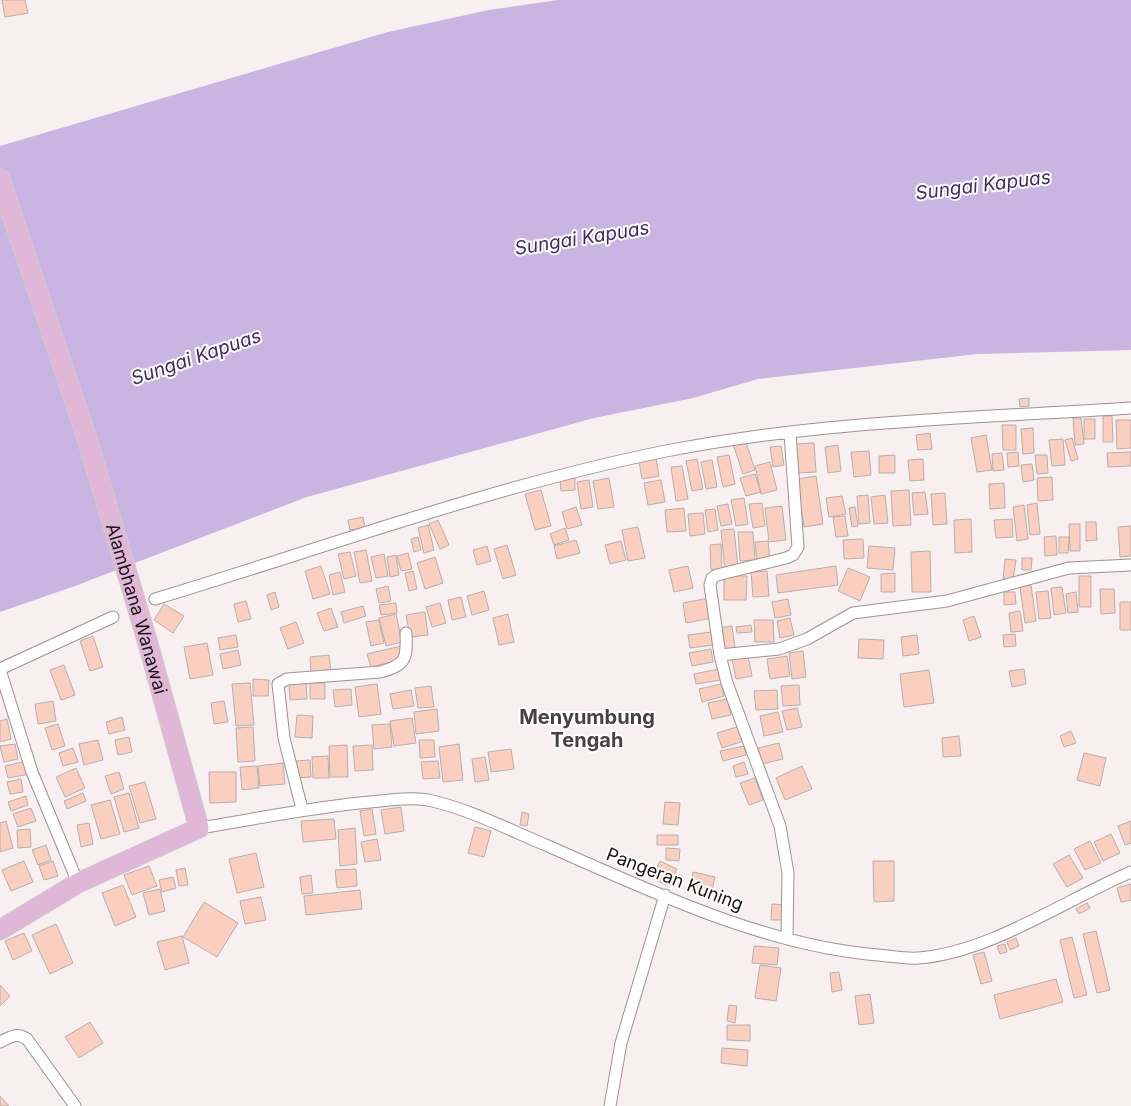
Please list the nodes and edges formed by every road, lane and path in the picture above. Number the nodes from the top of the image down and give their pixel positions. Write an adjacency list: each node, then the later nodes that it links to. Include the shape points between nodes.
1 (0, 179): 11 (main road, Alambhana Wanawai, via 86,434)
2 (1131, 408): 3 (street, via 891,423)
3 (790, 433): 5 (street, via 666,451 560,475); 8 (street, via 798,547 786,558 712,578 710,592)
4 (1131, 565): 8 (street, via 1069,568 947,601 853,613 807,639 779,648)
5 (154, 599)
6 (113, 617): 9 (street)
7 (406, 633): 10 (street, via 404,661 392,669 287,679 278,684 284,738)
8 (720, 655): 16 (street, via 737,714 780,826 788,873)
9 (0, 670): 13 (street, via 32,772)
10 (302, 809): 11 (street, Pangeran Kuning); 14 (street, Pangeran Kuning, via 400,799 452,806)
11 (200, 828): 13 (main road)
12 (1131, 872): 16 (street, Pangeran Kuning, via 1027,922 943,955 915,958 856,954)
13 (78, 883): 15 (main road)
14 (664, 895): 16 (street, Pangeran Kuning); 19 (street, via 621,1043)
15 (0, 930)
16 (787, 938)
17 (0, 1042): 18 (street, via 14,1035 27,1039)
18 (76, 1106)
19 (610, 1106)

